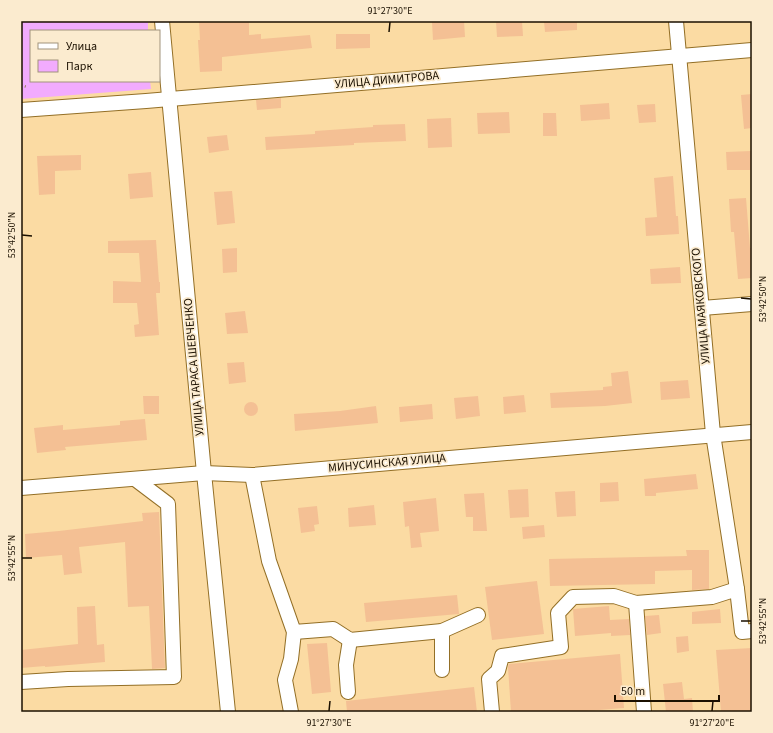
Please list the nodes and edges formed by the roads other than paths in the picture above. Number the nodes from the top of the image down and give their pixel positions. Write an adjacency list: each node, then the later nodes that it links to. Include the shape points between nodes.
1 (162, 21): 5 (street, УЛИЦА ТАРАСА ШЕВЧЕНКО)
2 (676, 21): 4 (street, УЛИЦА МАЯКОВСКОГО)
3 (752, 50): 4 (street, УЛИЦА ДИМИТРОВА)
4 (679, 55): 5 (street, УЛИЦА ДИМИТРОВА); 8 (street, УЛИЦА МАЯКОВСКОГО)
5 (169, 99): 6 (street, УЛИЦА ДИМИТРОВА); 11 (street, УЛИЦА ТАРАСА ШЕВЧЕНКО)
6 (21, 110)
7 (752, 304): 8 (street)
8 (702, 308): 10 (street, УЛИЦА МАЯКОВСКОГО)
9 (752, 432): 10 (street, МИНУСИНСКАЯ УЛИЦА)
10 (713, 434): 12 (street, МИНУСИНСКАЯ УЛИЦА); 15 (street, УЛИЦА МАЯКОВСКОГО)
11 (204, 473): 12 (street, МИНУСИНСКАЯ УЛИЦА); 13 (street, МИНУСИНСКАЯ УЛИЦА); 25 (street, УЛИЦА ТАРАСА ШЕВЧЕНКО)
12 (252, 475): 20 (street, via 270,561)
13 (135, 479): 14 (street, МИНУСИНСКАЯ УЛИЦА); 23 (street, via 168,504 174,677)
14 (21, 488)
15 (737, 589): 16 (street, via 712,597); 19 (street, УЛИЦА МАЯКОВСКОГО, via 742,632)
16 (636, 603): 27 (street, via 614,596 573,597 558,613 561,647 502,656 498,671 489,679); 28 (street)
17 (478, 614): 18 (street)
18 (442, 631): 21 (street); 22 (street)
19 (752, 631)
20 (294, 632): 21 (street, via 333,630); 26 (street, via 291,659 285,680)
21 (350, 640): 24 (street, via 346,665)
22 (442, 670)
23 (21, 682)
24 (348, 692)
25 (228, 712)
26 (291, 712)
27 (492, 712)
28 (644, 712)

